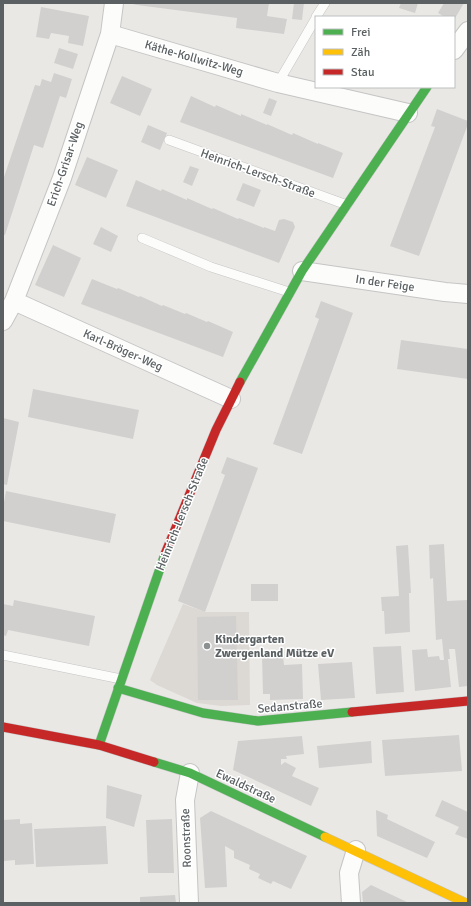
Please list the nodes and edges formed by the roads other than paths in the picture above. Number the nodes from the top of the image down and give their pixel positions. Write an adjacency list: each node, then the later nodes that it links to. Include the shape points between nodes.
1 (114, 3): 6 (street, Erich-Grisar-Weg)
2 (325, 3): 3 (lane)
3 (317, 16)
4 (315, 19): 8 (lane)
5 (468, 31): 7 (street)
6 (110, 34): 8 (street, Käthe-Kollwitz-Weg); 17 (street, Erich-Grisar-Weg, via 62,178)
7 (455, 49)
8 (278, 83): 10 (street, Käthe-Kollwitz-Weg)
9 (426, 88): 10 (street, Heinrich-Lersch-Straße)
10 (408, 113): 12 (street, Heinrich-Lersch-Straße)
11 (169, 140): 12 (lane, Heinrich-Lersch-Straße)
12 (347, 204): 14 (street, Heinrich-Lersch-Straße)
13 (142, 238): 15 (lane, via 211,267)
14 (302, 271): 15 (street, Heinrich-Lersch-Straße); 16 (street, In der Feige)
15 (289, 292): 19 (street, Heinrich-Lersch-Straße)
16 (468, 294)
17 (14, 301): 18 (street, Erich-Grisar-Weg); 19 (street, Karl-Bröger-Weg)
18 (3, 321)
19 (231, 399): 21 (street, Heinrich-Lersch-Straße, via 162,562)
20 (3, 655): 21 (lane)
21 (121, 679): 22 (street, Heinrich-Lersch-Straße)
22 (118, 688): 23 (street, Sedanstraße, via 203,714 258,721); 25 (street, Heinrich-Lersch-Straße)
23 (468, 701)
24 (3, 727): 25 (street, Ewaldstraße)
25 (99, 745): 26 (street, Ewaldstraße)
26 (190, 773): 27 (street, Ewaldstraße); 28 (street, Roonstraße, via 185,800)
27 (356, 850): 29 (street, via 349,873); 30 (street, Ewaldstraße)
28 (189, 903)
29 (351, 903)
30 (466, 903)

